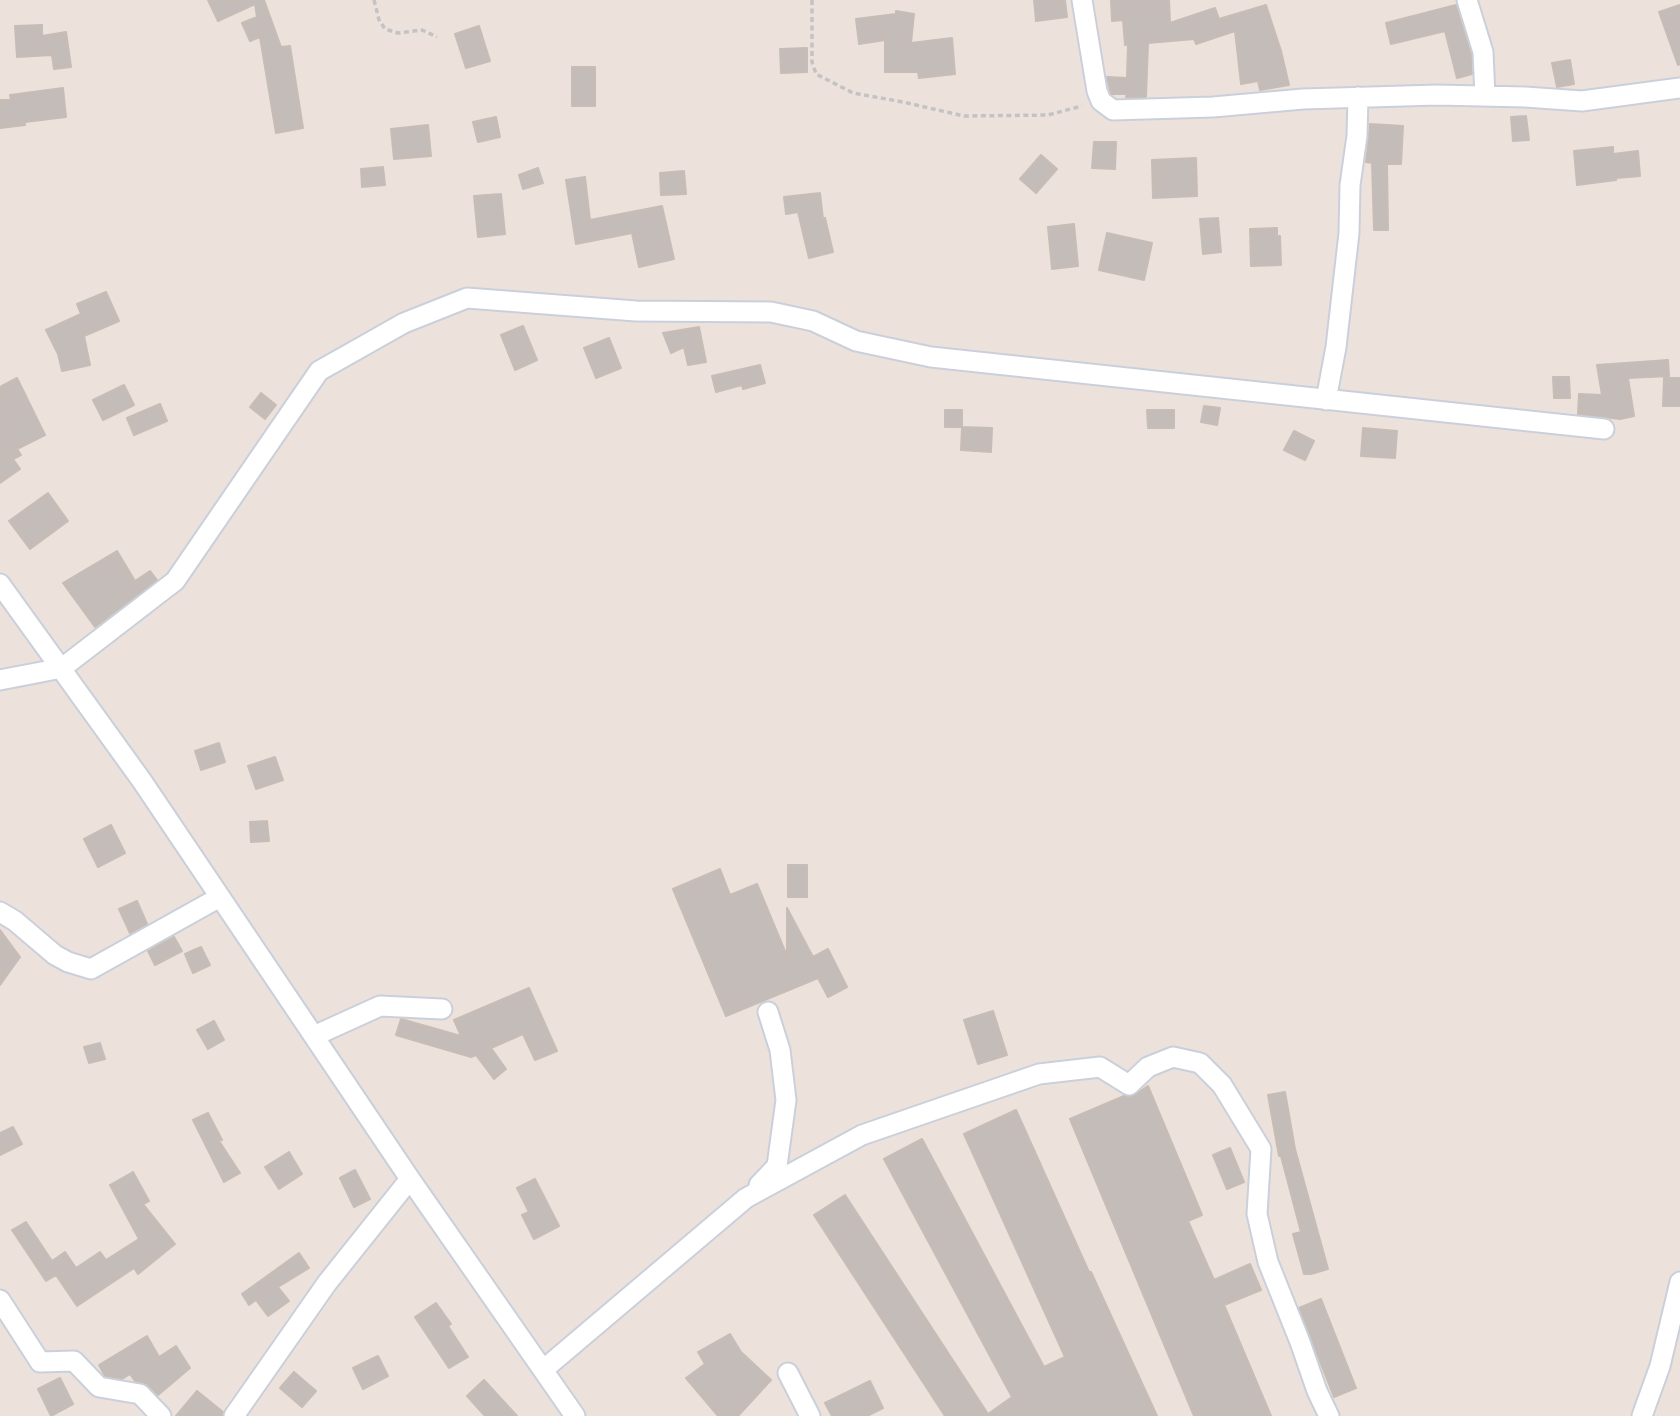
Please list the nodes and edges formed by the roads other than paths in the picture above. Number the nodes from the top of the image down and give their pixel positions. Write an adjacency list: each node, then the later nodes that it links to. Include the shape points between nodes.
1 (1082, 0): 5 (street, via 1097,92 1113,110)
2 (1467, 0): 4 (street, via 1483,52)
3 (1680, 88): 4 (street, via 1582,101)
4 (1485, 96): 5 (street)
5 (1358, 97): 6 (street, via 1349,233)
6 (1326, 400): 7 (street); 9 (street, via 931,357 856,341 813,321 771,312 636,312 467,298 404,323 319,371 175,580)
7 (1604, 429)
8 (0, 584): 9 (street)
9 (62, 668): 10 (street); 11 (street)
10 (0, 680)
11 (220, 897): 12 (street, via 91,968 55,955); 15 (street)
12 (0, 912)
13 (442, 1009): 15 (street, via 380,1006)
14 (768, 1012): 17 (street, via 780,1050 786,1100 782,1135 777,1166)
15 (314, 1036): 16 (street)
16 (410, 1179): 20 (street); 23 (street, via 327,1283)
17 (746, 1198): 20 (street); 26 (street, via 862,1135 1039,1074 1100,1067 1129,1085 1148,1067 1173,1057 1200,1063 1222,1085 1261,1149 1257,1214 1268,1262)
18 (1680, 1282): 27 (street, via 1660,1366)
19 (0, 1300): 22 (street, via 40,1362 74,1361 99,1387 140,1394)
20 (543, 1370): 24 (street)
21 (788, 1373): 25 (street)
22 (161, 1416)
23 (234, 1416)
24 (575, 1416)
25 (810, 1416)
26 (1329, 1416)
27 (1642, 1416)

